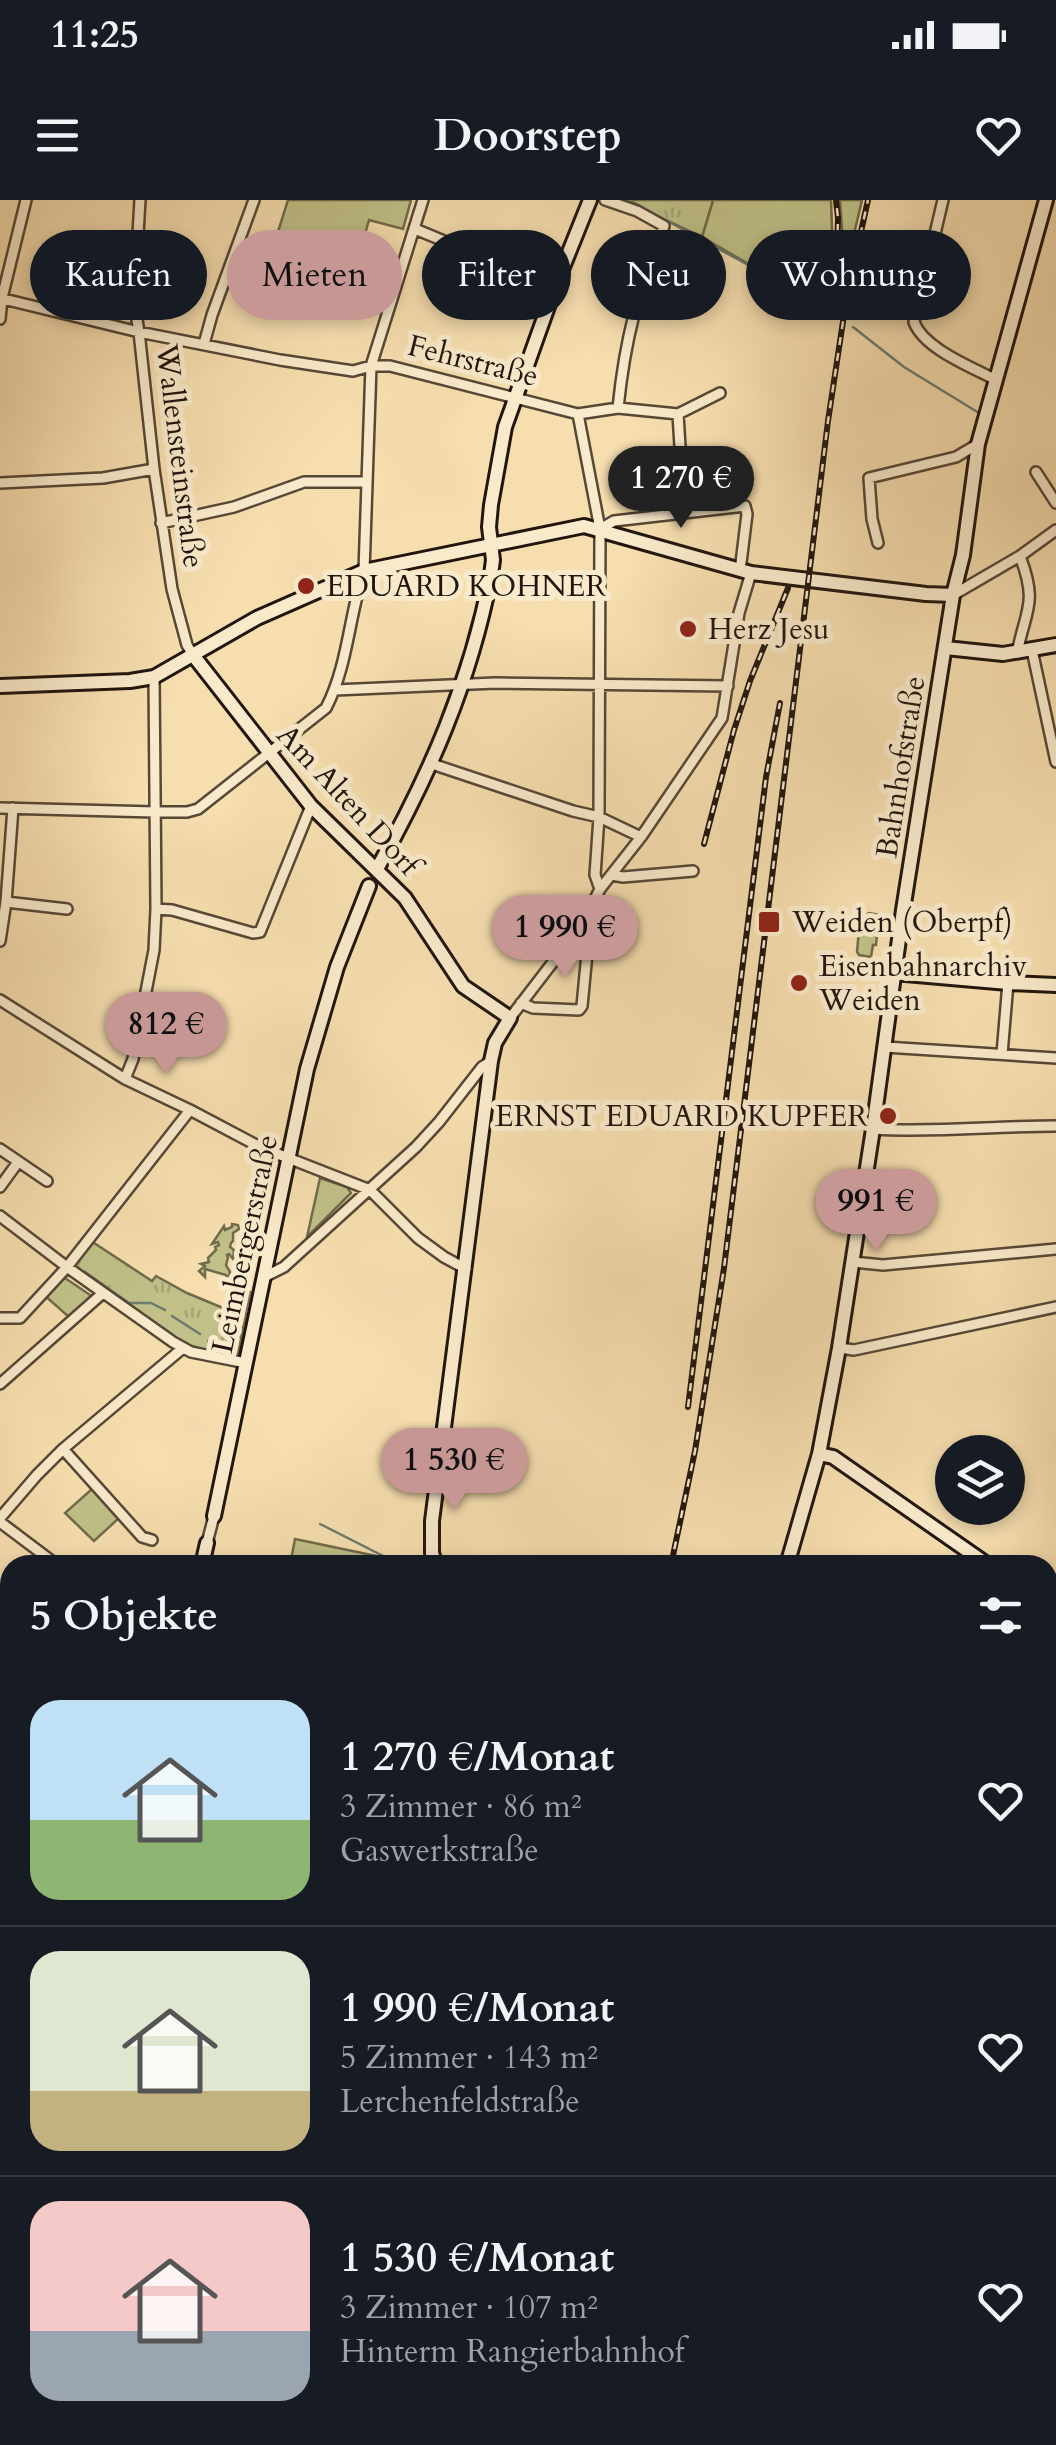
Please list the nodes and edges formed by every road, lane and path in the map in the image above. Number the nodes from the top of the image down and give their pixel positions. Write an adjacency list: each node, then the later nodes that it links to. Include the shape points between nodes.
1 (26, 200): 12 (street)
2 (140, 200): 15 (street, Wallensteinstraße, via 134,302)
3 (254, 200): 16 (street)
4 (423, 200): 9 (street)
5 (590, 200): 11 (street, Leimbergerstraße)
6 (606, 200): 21 (street, via 664,226 632,317)
7 (943, 200): 18 (street, via 914,322 924,338)
8 (1046, 200): 18 (street, Bahnhofstraße)
9 (415, 228): 10 (street); 17 (street)
10 (422, 231)
11 (571, 247)
12 (1, 298): 13 (street); 15 (street, Fehrstraße)
13 (0, 319)
14 (543, 320): 20 (street, Leimbergerstraße)
15 (140, 332): 16 (street, Fehrstraße); 25 (street, Wallensteinstraße)
16 (204, 344): 17 (street, Fehrstraße, via 353,371)
17 (371, 366): 20 (street, Fehrstraße); 27 (street)
18 (996, 380): 24 (street, Bahnhofstraße)
19 (720, 392): 23 (street)
20 (514, 397): 22 (street, Fehrstraße); 35 (street, Leimbergerstraße, via 496,466)
21 (618, 408): 22 (street); 23 (street)
22 (578, 414): 32 (street)
23 (678, 414): 30 (street)
24 (978, 444): 34 (street, via 956,457 868,478); 39 (street, Bahnhofstraße)
25 (154, 469): 28 (street); 31 (street, Wallensteinstraße)
26 (1036, 472): 29 (street)
27 (367, 482): 31 (street, via 304,482 234,508); 38 (street)
28 (0, 483)
29 (1056, 503)
30 (684, 512): 32 (street); 37 (street, via 746,506)
31 (161, 522): 44 (street, Wallensteinstraße)
32 (600, 530): 35 (street, via 584,526); 37 (street); 47 (street)
33 (1056, 530): 36 (street)
34 (878, 543)
35 (491, 544): 38 (street); 46 (street, Leimbergerstraße, via 487,595)
36 (1020, 556): 39 (street); 43 (street, via 1030,610)
37 (746, 568): 39 (street); 49 (street)
38 (364, 571): 44 (street, via 257,618); 50 (street)
39 (954, 595): 41 (street, Bahnhofstraße)
40 (1056, 645): 42 (street)
41 (946, 648): 43 (street); 70 (street, Bahnhofstraße)
42 (1032, 650): 43 (street); 52 (street)
43 (1017, 654)
44 (193, 656): 45 (street); 51 (street, Am Alten Dorf)
45 (154, 677): 48 (street); 57 (street)
46 (463, 684): 47 (street); 50 (street); 53 (street, Leimbergerstraße)
47 (601, 684): 49 (street); 58 (street)
48 (0, 686)
49 (728, 686): 59 (street, via 722,718)
50 (335, 690): 51 (street, via 326,708)
51 (267, 752): 54 (street, Am Alten Dorf); 57 (street, via 198,809)
52 (1056, 762)
53 (432, 764): 58 (street); 60 (street, Leimbergerstraße)
54 (311, 806): 60 (street, Am Alten Dorf); 67 (street, via 260,932)
55 (0, 808): 56 (street)
56 (13, 808): 57 (street); 65 (street)
57 (154, 812): 67 (street)
58 (599, 817): 59 (street); 64 (street)
59 (641, 837): 62 (street)
60 (377, 869): 63 (street, Leimbergerstraße); 75 (street, Am Alten Dorf, via 415,911 463,986)
61 (694, 871): 62 (street)
62 (612, 874): 64 (street)
63 (369, 886): 85 (street, Leimbergerstraße, via 314,1043)
64 (600, 888): 68 (street)
65 (6, 902): 66 (street); 69 (street)
66 (66, 909)
67 (156, 909): 80 (street, via 146,1002)
68 (582, 923): 74 (street); 74 (street, via 589,932 582,1006)
69 (0, 941)
70 (894, 973): 71 (street); 76 (street, Bahnhofstraße)
71 (1008, 983): 72 (street); 77 (street)
72 (1056, 985)
73 (0, 1000): 80 (street)
74 (520, 1003): 75 (street)
75 (510, 1018): 79 (street)
76 (885, 1047): 77 (street); 83 (street, Bahnhofstraße)
77 (1002, 1054): 78 (street)
78 (1056, 1058)
79 (491, 1061): 89 (street); 94 (street)
80 (124, 1079): 81 (street)
81 (190, 1110): 85 (street); 93 (street)
82 (1056, 1126): 83 (street)
83 (874, 1129): 92 (street, Bahnhofstraße)
84 (0, 1148): 86 (street)
85 (288, 1158): 89 (street); 95 (street, Leimbergerstraße)
86 (18, 1162): 87 (street); 88 (street)
87 (47, 1181)
88 (0, 1187)
89 (370, 1190): 94 (street, via 418,1238); 95 (street)
90 (0, 1216): 93 (street)
91 (1056, 1249): 92 (street)
92 (853, 1262): 100 (street, Bahnhofstraße)
93 (66, 1267): 96 (street); 98 (street, via 20,1318)
94 (466, 1268): 111 (street)
95 (264, 1277): 101 (street, Leimbergerstraße)
96 (104, 1293): 99 (street); 102 (street)
97 (1056, 1307): 100 (street)
98 (0, 1318)
99 (183, 1348): 101 (street); 103 (street)
100 (839, 1348): 104 (street, Bahnhofstraße)
101 (246, 1363): 105 (street, Leimbergerstraße)
102 (0, 1384)
103 (64, 1450): 106 (street); 107 (street, via 142,1537)
104 (820, 1454): 112 (street, Bahnhofstraße); 113 (street)
105 (214, 1516): 108 (street, Leimbergerstraße)
106 (0, 1520): 109 (street)
107 (152, 1540)
108 (207, 1542): 110 (street, Leimbergerstraße)
109 (44, 1555)
110 (204, 1555)
111 (433, 1555)
112 (789, 1555)
113 (974, 1555)

